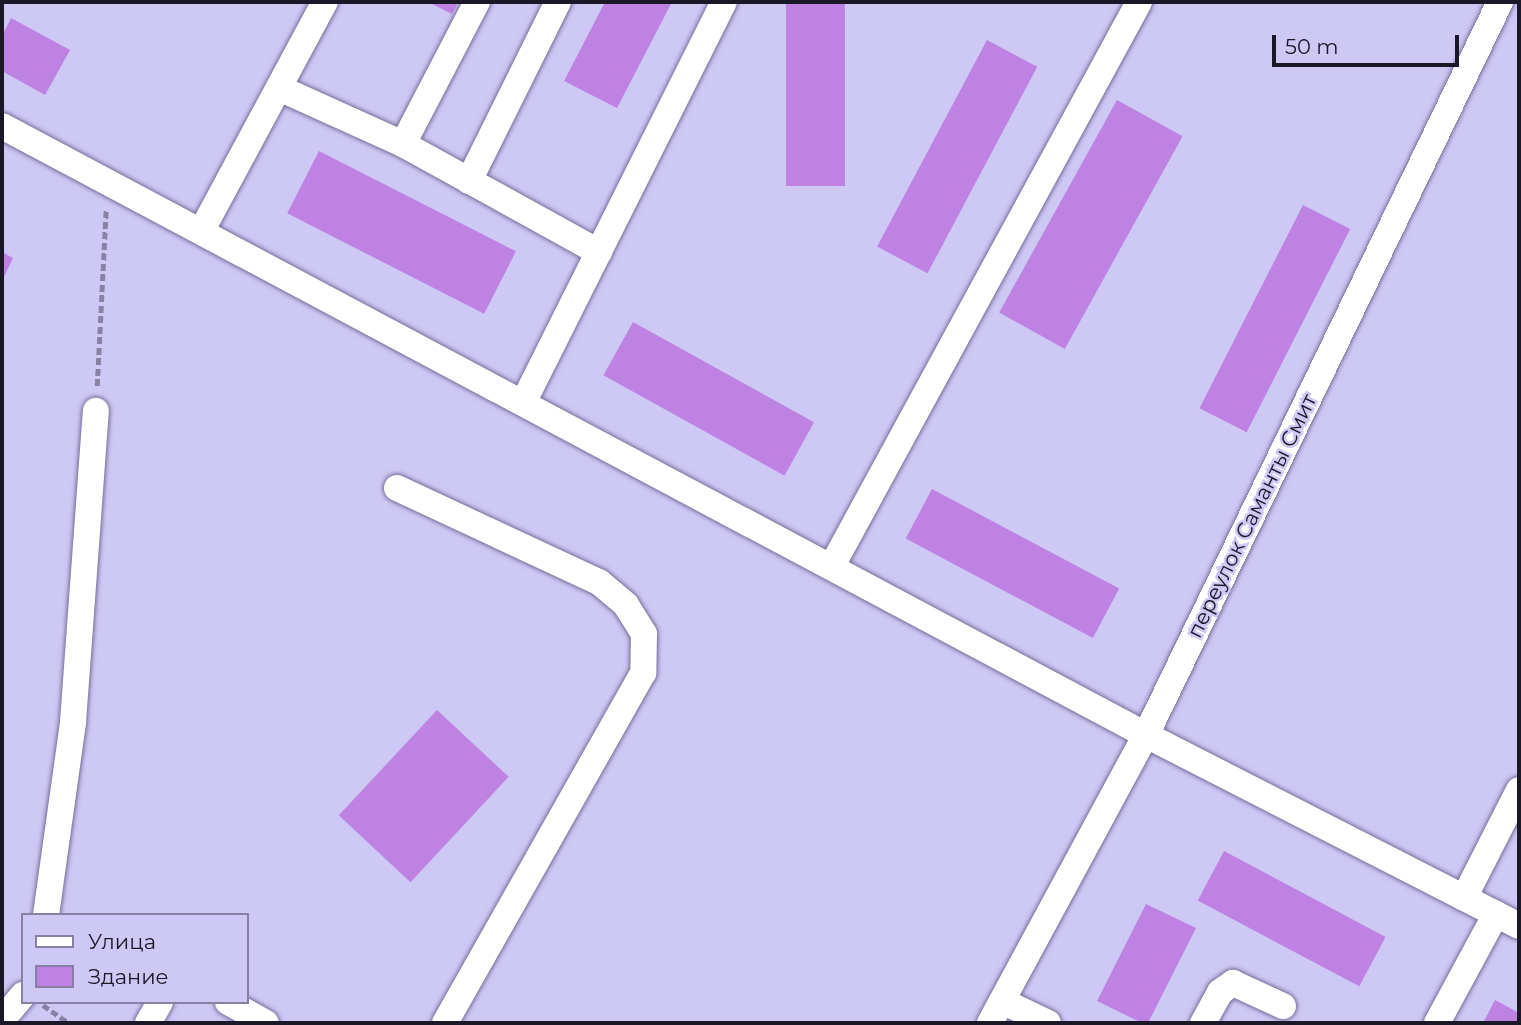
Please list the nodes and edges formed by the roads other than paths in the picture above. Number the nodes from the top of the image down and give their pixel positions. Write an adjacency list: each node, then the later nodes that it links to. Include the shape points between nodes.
1 (325, 2): 7 (street)
2 (477, 2): 9 (street)
3 (558, 2): 10 (street)
4 (724, 2): 12 (street)
5 (1139, 2): 16 (street)
6 (1500, 2): 17 (street, переулок Саманты Смит)
7 (278, 88): 9 (street); 11 (street)
8 (2, 126): 11 (street)
9 (403, 145): 10 (street)
10 (469, 181): 12 (street)
11 (202, 230): 13 (street)
12 (599, 252): 13 (street)
13 (524, 401): 16 (street)
14 (96, 411): 20 (street, via 74,722)
15 (397, 488): 30 (street, via 599,582 626,605 644,634 643,673)
16 (833, 564): 17 (street)
17 (1146, 735): 19 (street); 26 (street, переулок Саманты Смит)
18 (1519, 790): 19 (street)
19 (1464, 898): 21 (street)
20 (46, 913)
21 (1508, 920): 33 (street)
22 (21, 997): 27 (street)
23 (159, 1004): 28 (street)
24 (232, 1004): 29 (street)
25 (1283, 1006): 32 (street, via 1233,984 1220,992)
26 (996, 1012): 31 (street)
27 (2, 1020)
28 (148, 1023)
29 (266, 1023)
30 (445, 1023)
31 (1048, 1023)
32 (1203, 1023)
33 (1437, 1023)

